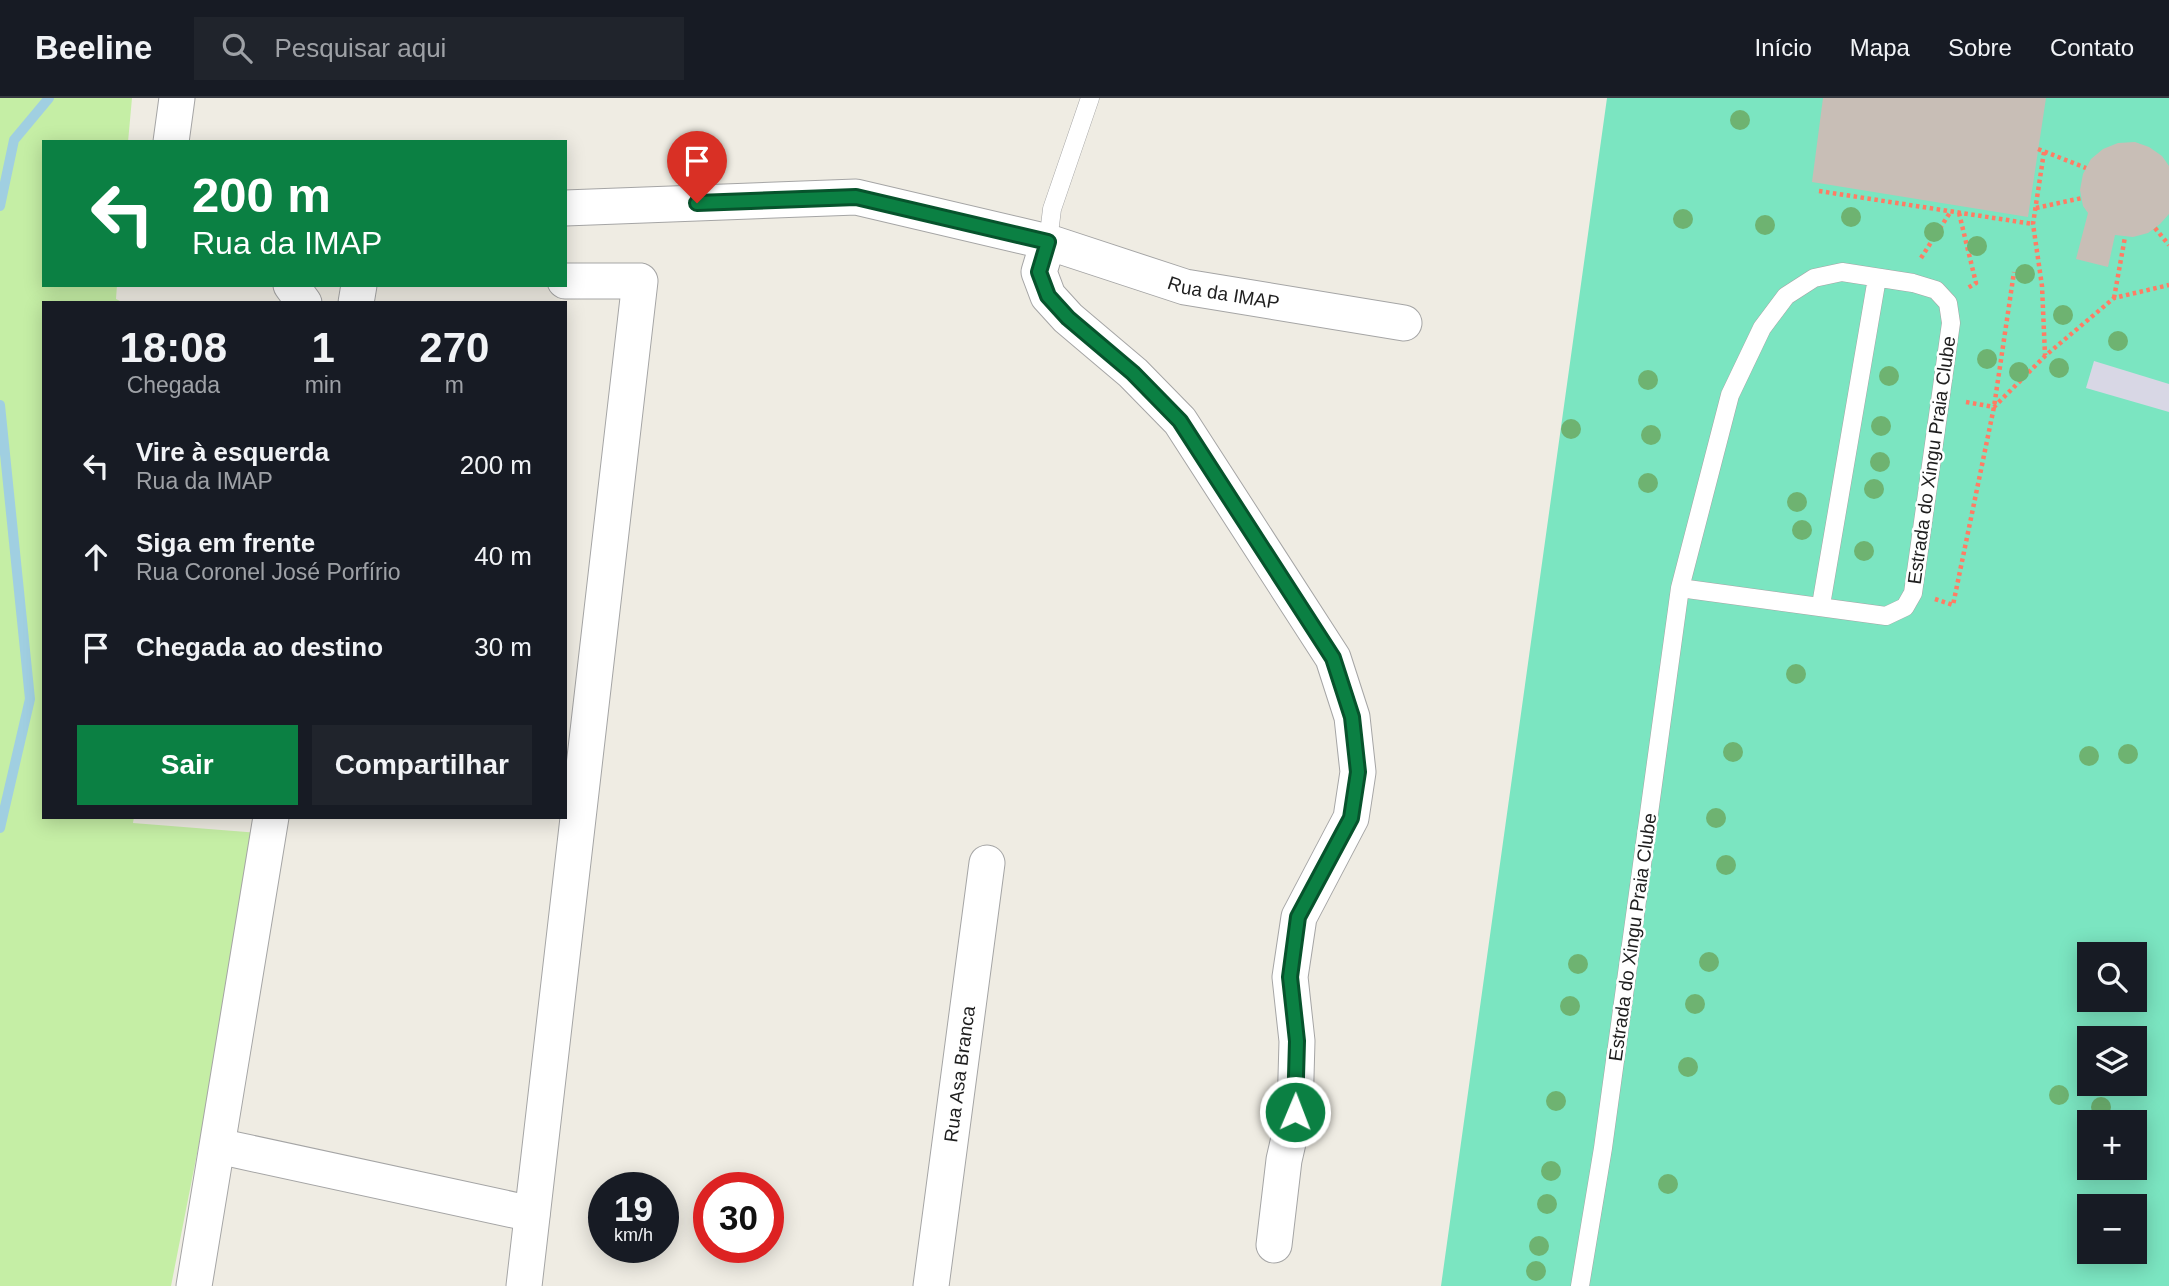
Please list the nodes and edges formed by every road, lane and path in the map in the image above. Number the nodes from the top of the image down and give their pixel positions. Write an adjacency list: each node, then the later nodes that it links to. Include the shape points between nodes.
1 (177, 98): 3 (street)
2 (1090, 98): 16 (lane, via 1052,209)
3 (171, 140)
4 (2038, 149): 5 (path)
5 (2045, 152): 6 (path); 10 (path)
6 (2086, 168)
7 (1819, 191): 11 (path)
8 (2082, 198): 10 (path)
9 (567, 208): 16 (street, Rua da IMAP, via 856,197)
10 (2036, 208): 13 (path)
11 (1951, 212): 12 (path); 21 (path, via 1922,257)
12 (1959, 213): 13 (path); 24 (path, via 1976,283)
13 (2033, 224): 26 (path)
14 (2155, 228): 17 (path)
15 (2125, 237): 23 (path)
16 (1048, 242): 25 (street, Rua da IMAP, via 1185,287); 36 (street, via 1039,272 1048,296 1180,421 1333,658 1352,717 1358,772 1351,818 1298,917 1290,977 1297,1041 1295,1112)
17 (2169, 245)
18 (2014, 272): 28 (path)
19 (1877, 278): 21 (lane, Estrada do Xingu Praia Clube); 29 (lane, Estrada do Xingu Praia Clube, via 1842,272 1814,278 1786,296 1762,328 1730,395); 31 (lane)
20 (567, 281): 35 (street, via 640,281)
21 (1913, 283): 24 (lane, Estrada do Xingu Praia Clube, via 1936,290)
22 (2169, 285): 23 (path)
23 (2114, 298): 26 (path)
24 (1948, 303): 27 (lane, Estrada do Xingu Praia Clube, via 1951,323)
25 (1404, 323)
26 (2045, 356): 28 (path)
27 (1940, 398): 28 (path); 30 (lane, Estrada do Xingu Praia Clube)
28 (1994, 407): 30 (path, via 1953,605)
29 (1679, 588): 31 (lane, Estrada do Xingu Praia Clube); 40 (lane, Estrada do Xingu Praia Clube)
30 (1913, 593): 31 (lane, Estrada do Xingu Praia Clube, via 1905,607 1886,615)
31 (1821, 605)
32 (271, 819): 34 (street)
33 (986, 863): 39 (street, Rua Asa Branca)
34 (218, 1146): 35 (street); 37 (street)
35 (532, 1214): 38 (street)
36 (1274, 1245)
37 (194, 1286)
38 (524, 1286)
39 (931, 1286)
40 (1583, 1286)

